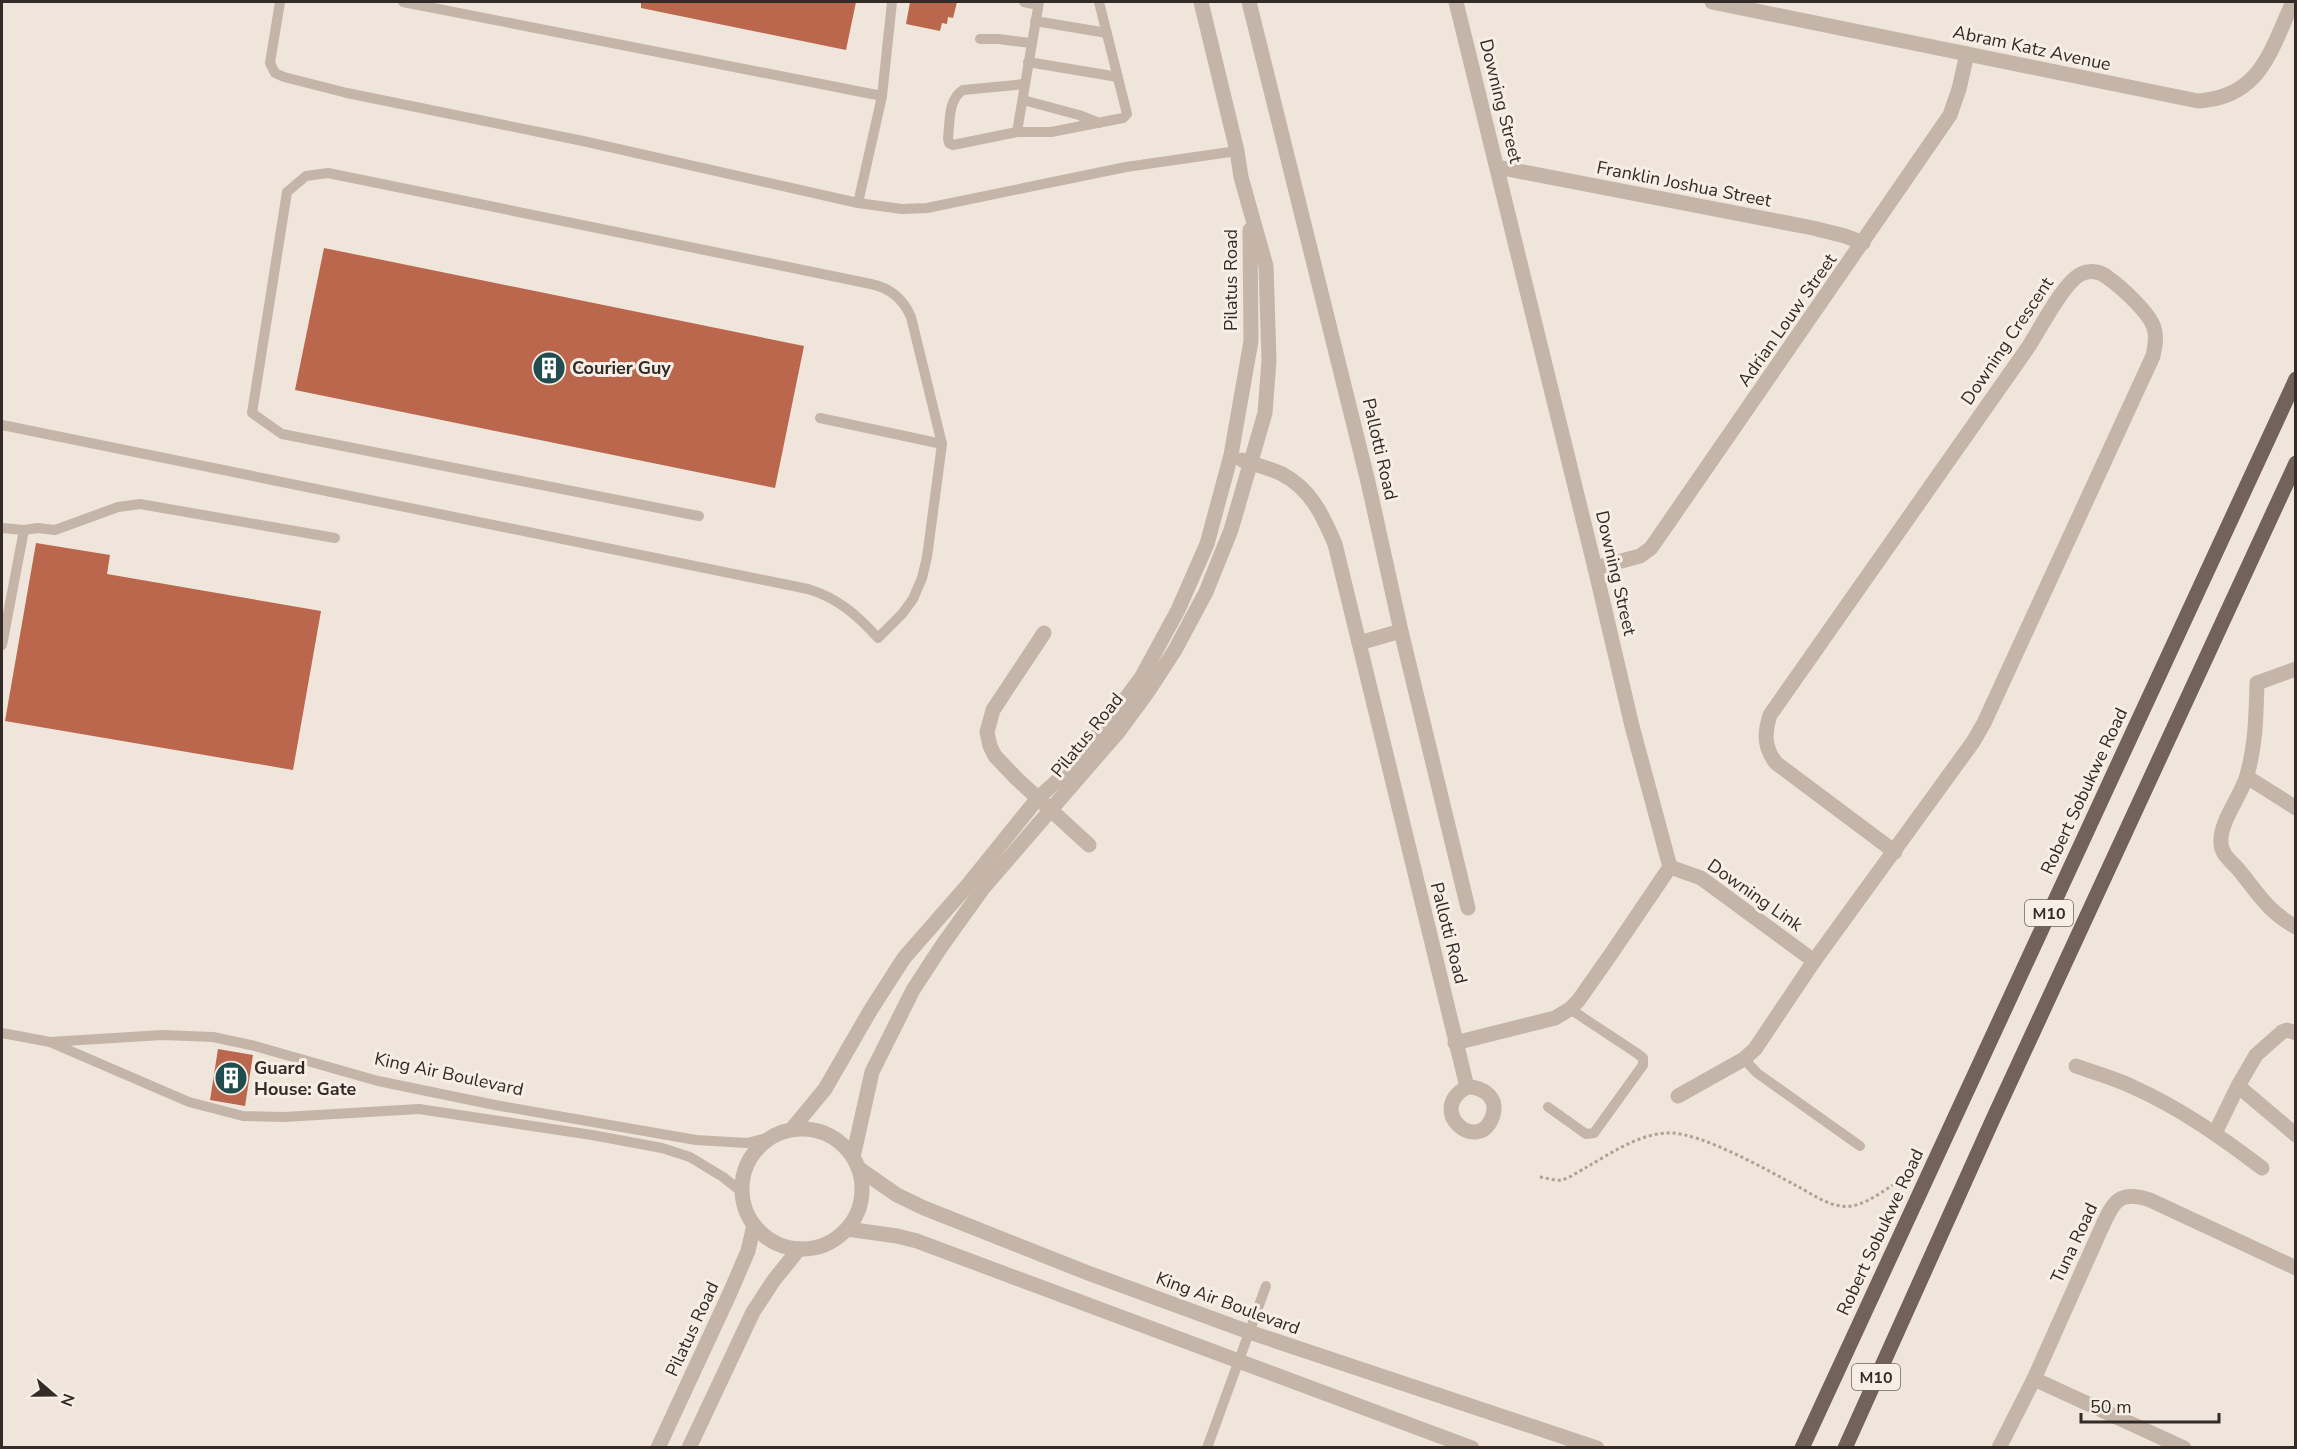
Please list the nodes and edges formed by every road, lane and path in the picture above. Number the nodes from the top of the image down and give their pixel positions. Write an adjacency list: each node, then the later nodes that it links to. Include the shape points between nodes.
1 (280, 2): 27 (lane, via 270,63 275,73 284,77)
2 (403, 2): 21 (lane)
3 (892, 2): 21 (lane)
4 (1024, 2): 11 (lane)
5 (1099, 2): 14 (lane)
6 (1201, 2): 25 (street)
7 (1249, 2): 42 (street, Pallotti Road)
8 (1456, 2): 26 (street, Downing Street)
9 (1713, 2): 12 (street, Abram Katz Avenue)
10 (2293, 2): 17 (street, Abram Katz Avenue, via 2256,75 2237,92 2215,100 2189,100)
11 (1038, 3): 13 (lane)
12 (1772, 8): 17 (street, Abram Katz Avenue)
13 (1035, 21): 14 (lane); 16 (lane)
14 (1107, 33): 19 (lane)
15 (980, 39): 16 (lane)
16 (1031, 43): 18 (lane)
17 (1967, 54): 29 (street, Adrian Louw Street, via 1950,116)
18 (1028, 62): 19 (lane); 20 (lane)
19 (1118, 77): 23 (lane, via 1127,114)
20 (1025, 84): 22 (lane); 24 (lane, via 959,92 953,100 948,138 953,145)
21 (882, 96): 27 (lane)
22 (1023, 100): 23 (lane); 24 (lane)
23 (1100, 123): 24 (lane, via 1051,132)
24 (1017, 132)
25 (1237, 151): 27 (lane, via 1126,167 927,208); 28 (street)
26 (1497, 167): 29 (street, Franklin Joshua Street, via 1813,228); 41 (street, Downing Street)
27 (858, 203)
28 (1250, 212): 34 (street, Pilatus Road, via 1251,341); 35 (street, Pilatus Road, via 1266,266 1269,360 1265,413)
29 (1863, 243): 41 (street, Adrian Louw Street, via 1651,548 1640,556)
30 (2295, 379): 91 (main road, Robert Sobukwe Road / M10)
31 (820, 418): 33 (lane)
32 (2, 425): 33 (lane, via 808,589 844,604 879,638 913,599 922,578)
33 (942, 444): 37 (lane, via 911,316 896,294 883,287 328,173 306,176 287,192 252,413 282,434)
34 (1231, 455): 35 (street, Pallotti Road); 48 (street, Pilatus Road, via 1208,544 1146,668 1105,726)
35 (1250, 463): 44 (street, Pallotti Road, via 1297,483 1322,514 1335,544); 50 (street, Pilatus Road, via 1210,582 1176,650 1119,730)
36 (2295, 463): 92 (main road, M10)
37 (699, 516)
38 (2, 528): 39 (lane)
39 (24, 530): 40 (lane, via 65,528 118,507 140,504); 45 (lane)
40 (335, 537)
41 (1595, 568): 53 (street, Downing Street)
42 (1401, 631): 44 (street); 54 (street, Pallotti Road)
43 (1044, 633): 48 (street, via 993,710 987,732 995,756)
44 (1359, 643): 61 (street, Pallotti Road)
45 (2, 645)
46 (2295, 669): 47 (street, via 2257,683 2254,745)
47 (2247, 777): 49 (street); 55 (street, via 2223,830 2222,849 2267,907)
48 (1038, 798): 50 (street); 68 (street, Pilatus Road, via 904,958 825,1089)
49 (2295, 808)
50 (1051, 810): 51 (street); 73 (street, Pilatus Road, via 984,887 914,990 872,1072)
51 (1089, 845)
52 (1894, 852): 52 (street, Downing Crescent, via 1776,763 1768,752 1765,737 1770,716 2067,287 2074,278 2093,271 2106,276 2146,313 2154,327 2153,356 1984,723); 56 (street, Downing Crescent)
53 (1670, 867): 56 (street, Downing Link, via 1701,878); 57 (street)
54 (1468, 908)
55 (2295, 927)
56 (1814, 961): 62 (street, Downing Crescent, via 1767,1034)
57 (1570, 1009): 61 (street, via 1555,1018); 67 (lane, via 1638,1054 1643,1065 1594,1133 1586,1134)
58 (2, 1033): 60 (lane, King Air Boulevard)
59 (2295, 1033): 64 (street, via 2282,1032 2256,1055)
60 (50, 1042): 71 (lane, King Air Boulevard, via 162,1035 213,1037 378,1081 495,1105 696,1140 747,1143); 77 (lane, King Air Boulevard, via 132,1079 218,1111 284,1117 419,1109 468,1115 662,1148 690,1156)
61 (1455, 1043): 65 (street, Pallotti Road)
62 (1744, 1059): 66 (street, Downing Crescent); 72 (lane, via 1757,1073)
63 (2076, 1066): 69 (street, via 2132,1086)
64 (2238, 1086): 69 (street); 70 (street)
65 (1467, 1087)
66 (1678, 1096)
67 (1548, 1107)
68 (792, 1130): 71 (street); 73 (street, via 807,1129 835,1138)
69 (2215, 1133): 74 (street)
70 (2295, 1135)
71 (770, 1137): 77 (street, via 753,1153)
72 (1860, 1146)
73 (856, 1162): 79 (street, via 861,1200); 83 (street, King Air Boulevard, via 897,1195 924,1208)
74 (2262, 1168)
75 (1908, 1175): 76 (path, via 1857,1204 1827,1203 1721,1149 1670,1133 1650,1136 1564,1180)
76 (1540, 1177)
77 (742, 1192): 78 (street)
78 (754, 1225): 80 (street, via 766,1238); 86 (street, Pilatus Road, via 748,1251)
79 (847, 1229): 80 (street, via 817,1248); 84 (street, via 917,1241)
80 (800, 1250): 87 (street, via 753,1312)
81 (2295, 1268): 85 (street, Tuna Road, via 2150,1200 2123,1196 2100,1229)
82 (1266, 1286): 83 (lane)
83 (1249, 1332): 84 (lane); 90 (street, King Air Boulevard)
84 (1238, 1360): 88 (lane); 89 (street)
85 (2034, 1379): 93 (street, Tuna Road); 94 (street)
86 (658, 1448)
87 (689, 1448)
88 (1207, 1448)
89 (1472, 1448)
90 (1597, 1448)
91 (1802, 1448)
92 (1845, 1448)
93 (2000, 1448)
94 (2184, 1448)

